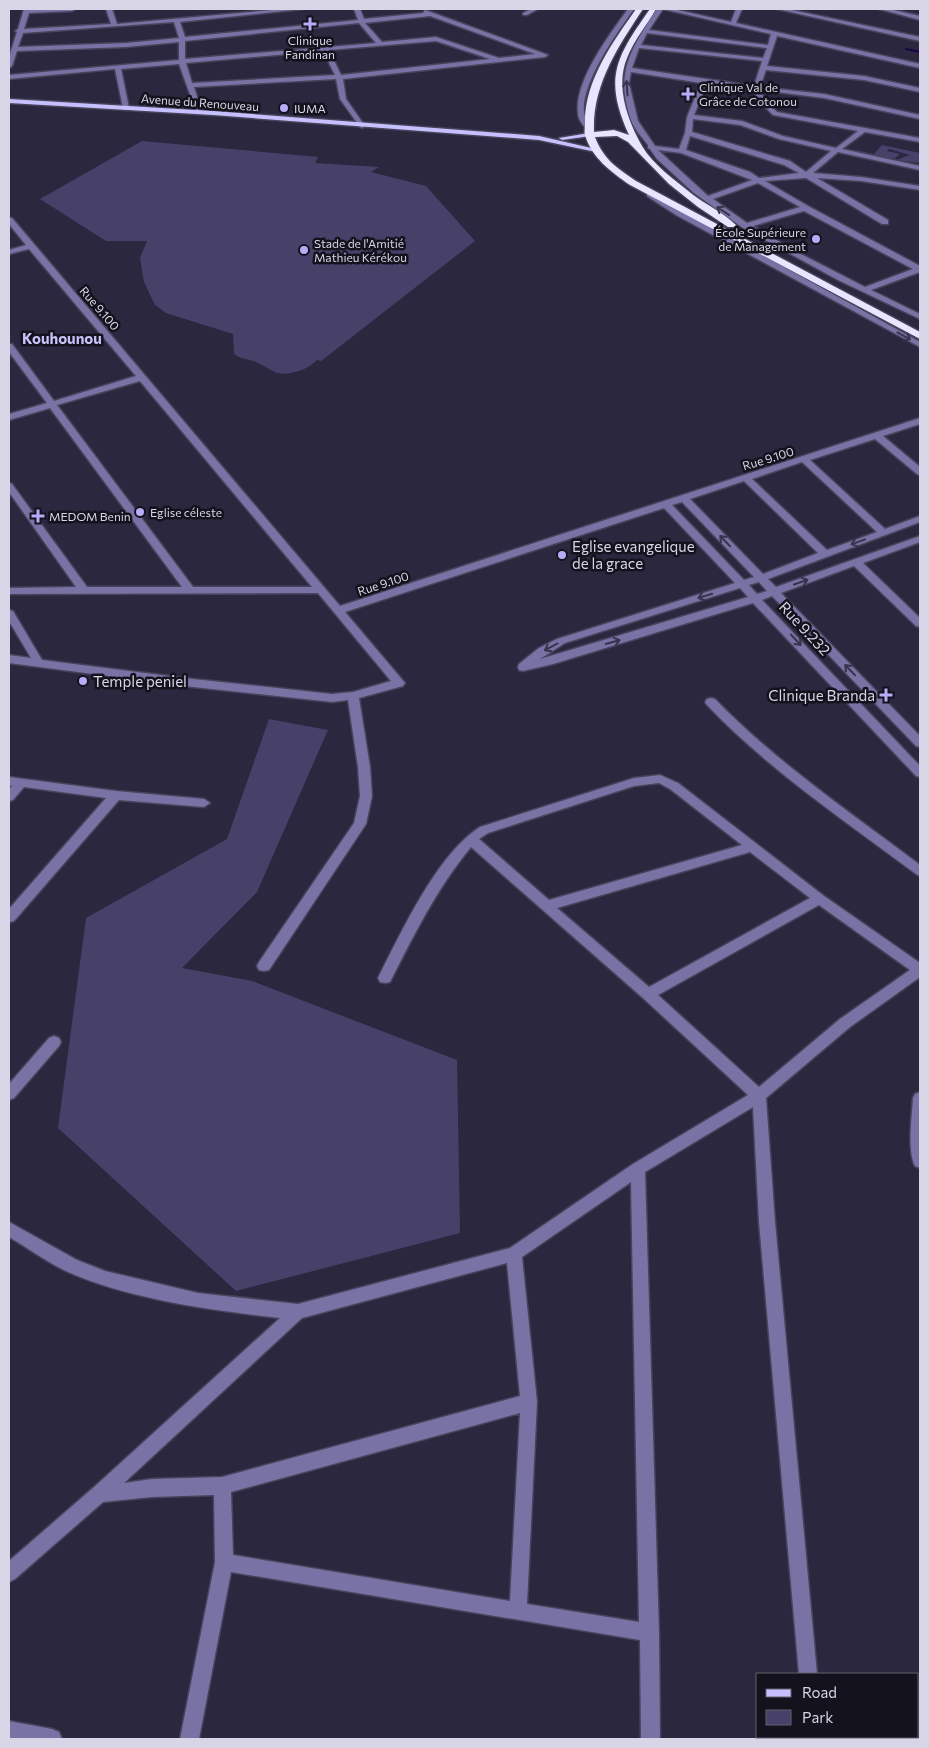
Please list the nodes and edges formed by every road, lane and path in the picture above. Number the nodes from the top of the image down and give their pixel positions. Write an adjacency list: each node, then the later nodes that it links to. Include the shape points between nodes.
1 (72, 9): 14 (street)
2 (109, 9): 22 (street)
3 (300, 9): 18 (street)
4 (357, 9): 19 (street)
5 (535, 9): 16 (street)
6 (631, 9): 57 (street, via 604,45 584,92 581,111)
7 (639, 9): 57 (highway, via 600,74 592,101)
8 (652, 9): 61 (highway, via 624,53 617,78 620,107)
9 (660, 9): 24 (street)
10 (666, 9): 20 (street)
11 (739, 9): 20 (street)
12 (780, 9): 30 (street)
13 (882, 9): 17 (street)
14 (26, 10): 25 (street)
15 (426, 12): 19 (street); 21 (street)
16 (525, 14)
17 (920, 18)
18 (176, 20): 22 (street); 28 (street)
19 (362, 23): 28 (street); 31 (street)
20 (733, 24): 26 (street)
21 (460, 25): 23 (street); 36 (street, via 545,56)
22 (115, 26): 25 (street)
23 (452, 30)
24 (646, 30): 32 (street); 33 (street)
25 (18, 31): 34 (street)
26 (775, 33): 33 (street); 40 (street)
27 (444, 34): 29 (street)
28 (182, 39): 34 (street); 38 (street)
29 (436, 39): 31 (street); 36 (street)
30 (920, 39)
31 (382, 45): 35 (street)
32 (636, 46): 37 (street); 43 (street)
33 (770, 47): 37 (street)
34 (15, 49): 39 (street)
35 (326, 50): 38 (street); 45 (street)
36 (499, 60): 45 (street)
37 (766, 60): 42 (street)
38 (182, 62): 41 (street); 47 (street)
39 (9, 66)
40 (920, 66)
41 (118, 68): 44 (street); 51 (street)
42 (763, 68): 48 (street); 49 (street, via 864,78)
43 (627, 69): 46 (street); 62 (street, one-way to 43, via 630,109)
44 (9, 77)
45 (339, 78): 47 (street); 55 (street, via 343,99)
46 (705, 82): 48 (street); 53 (street)
47 (190, 86): 52 (street)
48 (756, 89): 54 (street, via 824,96); 56 (street, via 775,114)
49 (920, 90)
50 (9, 102): 51 (main road, Avenue du Renouveau)
51 (126, 108): 52 (main road, Avenue du Renouveau)
52 (199, 113): 55 (main road, Avenue du Renouveau)
53 (690, 117): 58 (street); 65 (street, via 742,124 781,138)
54 (920, 117)
55 (362, 126): 59 (main road, Avenue du Renouveau)
56 (863, 130): 60 (street); 65 (street)
57 (589, 132): 59 (main road, Avenue du Renouveau, via 561,138); 61 (highway, via 617,133); 63 (highway)
58 (688, 133): 64 (street); 68 (street, via 787,163)
59 (539, 138): 63 (main road, Avenue du Renouveau)
60 (920, 140)
61 (637, 144): 66 (highway)
62 (650, 147): 64 (street); 73 (street, via 676,176)
63 (596, 150): 69 (highway)
64 (682, 151): 70 (street)
65 (835, 151): 67 (street); 68 (street)
66 (651, 162): 69 (highway, via 653,172 647,176); 83 (highway, via 688,195 725,221)
67 (920, 168)
68 (807, 175): 70 (street); 72 (street); 76 (street)
69 (623, 176): 71 (highway)
70 (760, 180): 73 (street); 74 (street)
71 (633, 183): 84 (highway); 85 (street, one-way to 85, via 678,213)
72 (920, 188)
73 (706, 199): 77 (street, one-way to 73)
74 (805, 208): 77 (street); 80 (street)
75 (9, 220): 78 (street, Rue 9.100)
76 (884, 222)
77 (746, 226): 81 (street)
78 (30, 246): 79 (street); 87 (street, Rue 9.100)
79 (9, 252)
80 (920, 269): 81 (street)
81 (866, 290): 82 (street)
82 (920, 317)
83 (920, 325)
84 (920, 336)
85 (920, 345)
86 (9, 346): 88 (street)
87 (143, 377): 88 (street); 105 (street, Rue 9.100)
88 (50, 404): 89 (street); 108 (street)
89 (9, 417)
90 (920, 421): 91 (street, Rue 9.100)
91 (877, 436): 92 (street, Rue 9.100); 93 (street)
92 (805, 460): 94 (street, Rue 9.100); 99 (street)
93 (920, 472)
94 (746, 478): 96 (street, Rue 9.100); 101 (street)
95 (9, 486): 107 (street)
96 (684, 498): 97 (street, Rue 9.100); 103 (street, Rue 9.232, one-way to 96)
97 (666, 504): 104 (street, Rue 9.232); 111 (street, Rue 9.100)
98 (920, 519): 99 (street)
99 (884, 533): 101 (street, one-way to 101)
100 (920, 539): 102 (street)
101 (825, 554): 103 (street)
102 (857, 563): 109 (street, one-way to 102); 114 (street)
103 (761, 578): 104 (street); 109 (street, Rue 9.232)
104 (742, 584): 110 (street, Rue 9.232); 113 (street, one-way to 113)
105 (321, 590): 108 (street); 111 (street, Rue 9.100)
106 (9, 591): 107 (street)
107 (84, 591): 108 (street)
108 (190, 591)
109 (774, 591): 110 (street); 120 (street, Rue 9.232, one-way to 109)
110 (757, 598): 115 (street); 121 (street, Rue 9.232, one-way to 121)
111 (340, 610): 118 (street, via 400,683)
112 (9, 613): 117 (street)
113 (636, 617): 115 (street); 115 (street, one-way to 115, via 561,641 523,667)
114 (920, 624)
115 (647, 632)
116 (9, 659): 117 (street)
117 (40, 663): 118 (street, via 332,698)
118 (353, 696): 132 (street, via 366,796 360,824)
119 (711, 702): 128 (street, via 783,768)
120 (920, 743)
121 (920, 773)
122 (14, 783): 123 (street); 124 (street)
123 (116, 795): 125 (street); 131 (street)
124 (9, 797)
125 (204, 802)
126 (470, 839): 127 (street, via 484,830 548,808 634,782 660,779 674,786); 130 (street); 134 (street, via 446,868)
127 (750, 847): 129 (street); 130 (street)
128 (920, 871)
129 (820, 898): 133 (street); 135 (street)
130 (546, 906): 135 (street)
131 (9, 917)
132 (264, 966)
133 (920, 970): 138 (street, via 845,1023)
134 (385, 978)
135 (648, 994): 138 (street)
136 (54, 1042): 137 (street)
137 (9, 1094)
138 (759, 1096): 141 (street); 152 (street, via 767,1222)
139 (920, 1098): 140 (street)
140 (920, 1161)
141 (638, 1169): 143 (street); 151 (street)
142 (9, 1229): 144 (street, via 72,1266 105,1278 198,1301)
143 (514, 1254): 144 (street); 145 (street)
144 (298, 1312): 147 (street)
145 (529, 1402): 146 (street); 150 (street)
146 (222, 1486): 147 (street, via 152,1488); 148 (street)
147 (99, 1494): 149 (street)
148 (224, 1562): 150 (street); 155 (street)
149 (9, 1574)
150 (518, 1612): 151 (street)
151 (650, 1633): 156 (street)
152 (808, 1673)
153 (9, 1730): 154 (street)
154 (52, 1739)
155 (189, 1739)
156 (651, 1739)

